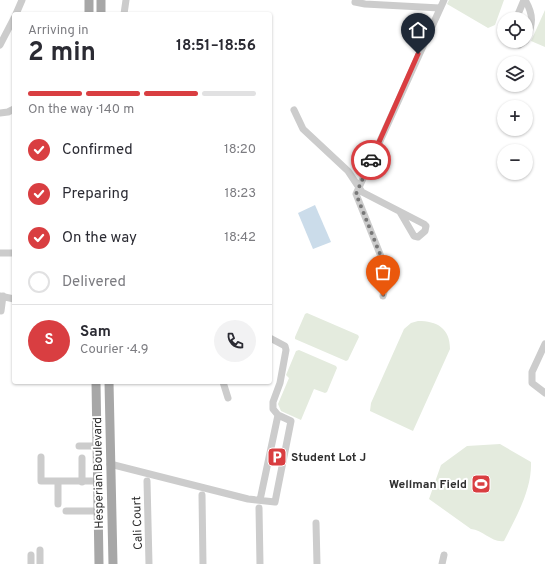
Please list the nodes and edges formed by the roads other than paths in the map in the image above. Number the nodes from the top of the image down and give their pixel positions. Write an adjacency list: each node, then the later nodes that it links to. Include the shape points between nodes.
1 (22, 0): 9 (street)
2 (89, 0): 10 (main road)
3 (101, 0): 11 (main road)
4 (126, 0): 12 (street)
5 (444, 0): 8 (street)
6 (525, 0): 13 (street); 14 (street)
7 (355, 2): 8 (street)
8 (440, 8): 20 (street)
9 (17, 12)
10 (90, 12)
11 (101, 12)
12 (124, 12)
13 (519, 12)
14 (531, 12)
15 (12, 23): 16 (street)
16 (0, 45)
17 (12, 110): 19 (street)
18 (294, 110): 20 (street, via 303,128 348,171)
19 (0, 112)
20 (358, 188): 21 (street); 25 (street, via 357,197 384,264 387,279)
21 (400, 212)
22 (1, 253): 23 (street)
23 (12, 253)
24 (1, 296): 26 (street); 27 (street)
25 (383, 296)
26 (12, 299)
27 (1, 311)
28 (272, 339): 35 (street, via 285,346 286,350 273,409)
29 (545, 344): 33 (street, via 532,372 532,382)
30 (96, 384): 37 (main road, Hesperian Boulevard)
31 (109, 384): 40 (main road, Hesperian Boulevard)
32 (224, 384): 34 (street)
33 (545, 394)
34 (228, 398)
35 (278, 415): 46 (street); 46 (street, via 290,421 275,502)
36 (79, 446): 37 (street)
37 (97, 446): 42 (main road, Hesperian Boulevard)
38 (41, 457): 41 (street, via 41,481)
39 (82, 458): 44 (street)
40 (110, 464): 46 (street); 58 (main road, Hesperian Boulevard)
41 (58, 481): 44 (street); 47 (street)
42 (98, 481): 44 (street); 50 (main road, Hesperian Boulevard)
43 (147, 481): 59 (street, Cali Court)
44 (82, 482)
45 (202, 495): 60 (street)
46 (260, 500)
47 (58, 504)
48 (259, 508): 61 (street)
49 (66, 511): 50 (street)
50 (98, 511): 57 (main road, Hesperian Boulevard, via 96,522)
51 (316, 523): 62 (street)
52 (40, 550): 56 (street)
53 (31, 555): 55 (street)
54 (444, 555): 63 (street)
55 (31, 564)
56 (40, 564)
57 (99, 564)
58 (113, 564)
59 (149, 564)
60 (202, 564)
61 (260, 564)
62 (317, 564)
63 (442, 564)

